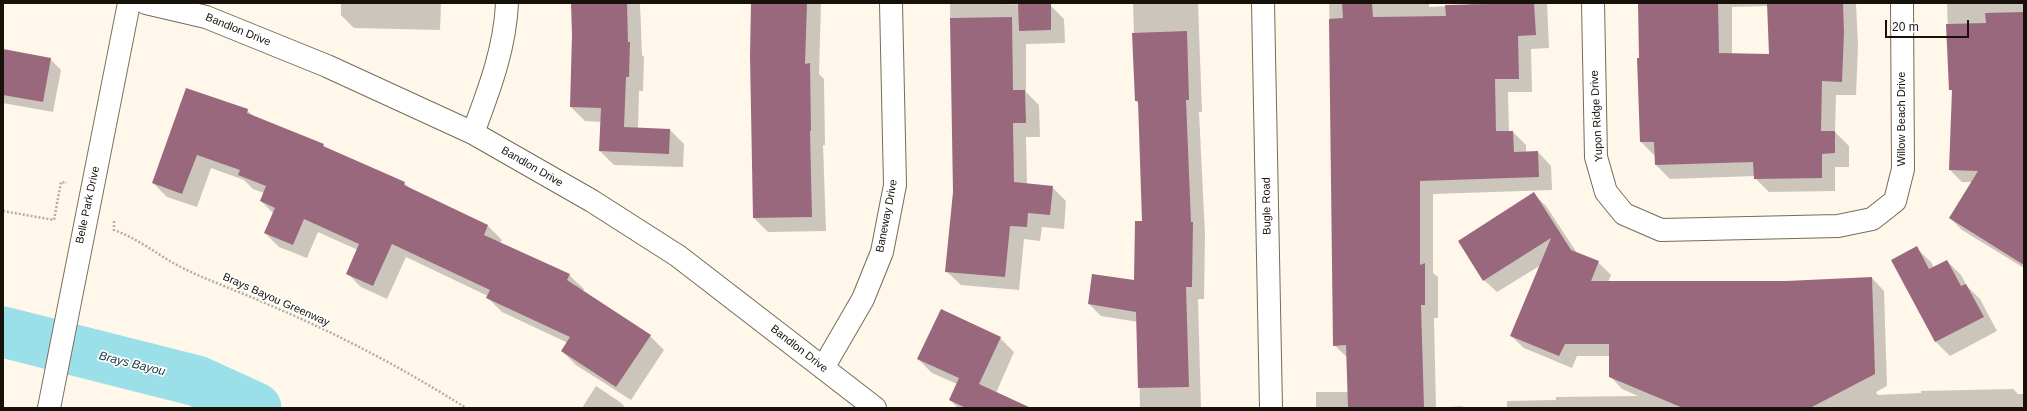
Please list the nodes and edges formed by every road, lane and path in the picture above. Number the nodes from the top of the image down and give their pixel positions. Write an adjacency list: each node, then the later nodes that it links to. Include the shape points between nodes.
1 (129, 3): 14 (street, Belle Park Drive)
2 (146, 3): 8 (street, Bandlon Drive, via 206,17 327,66)
3 (508, 3): 8 (street, via 496,68)
4 (891, 3): 13 (street, Baneway Drive, via 895,185 882,252 863,299)
5 (1263, 3): 17 (street, Bugle Road)
6 (1593, 3): 12 (street, Yupon Ridge Drive, via 1596,158 1606,192 1624,214 1661,230)
7 (1902, 3): 12 (street, Willow Beach Drive, via 1903,169 1895,200 1872,219 1838,226)
8 (473, 133): 13 (street, Bandlon Drive, via 592,201 678,256)
9 (73, 185): 10 (path, via 61,182 54,220)
10 (3, 211)
11 (113, 215): 15 (path, Brays Bayou Greenway, via 114,230 133,236 188,271 333,334)
12 (1797, 227)
13 (823, 368): 16 (street, Bandlon Drive)
14 (49, 408)
15 (466, 408)
16 (875, 408)
17 (1271, 408)

